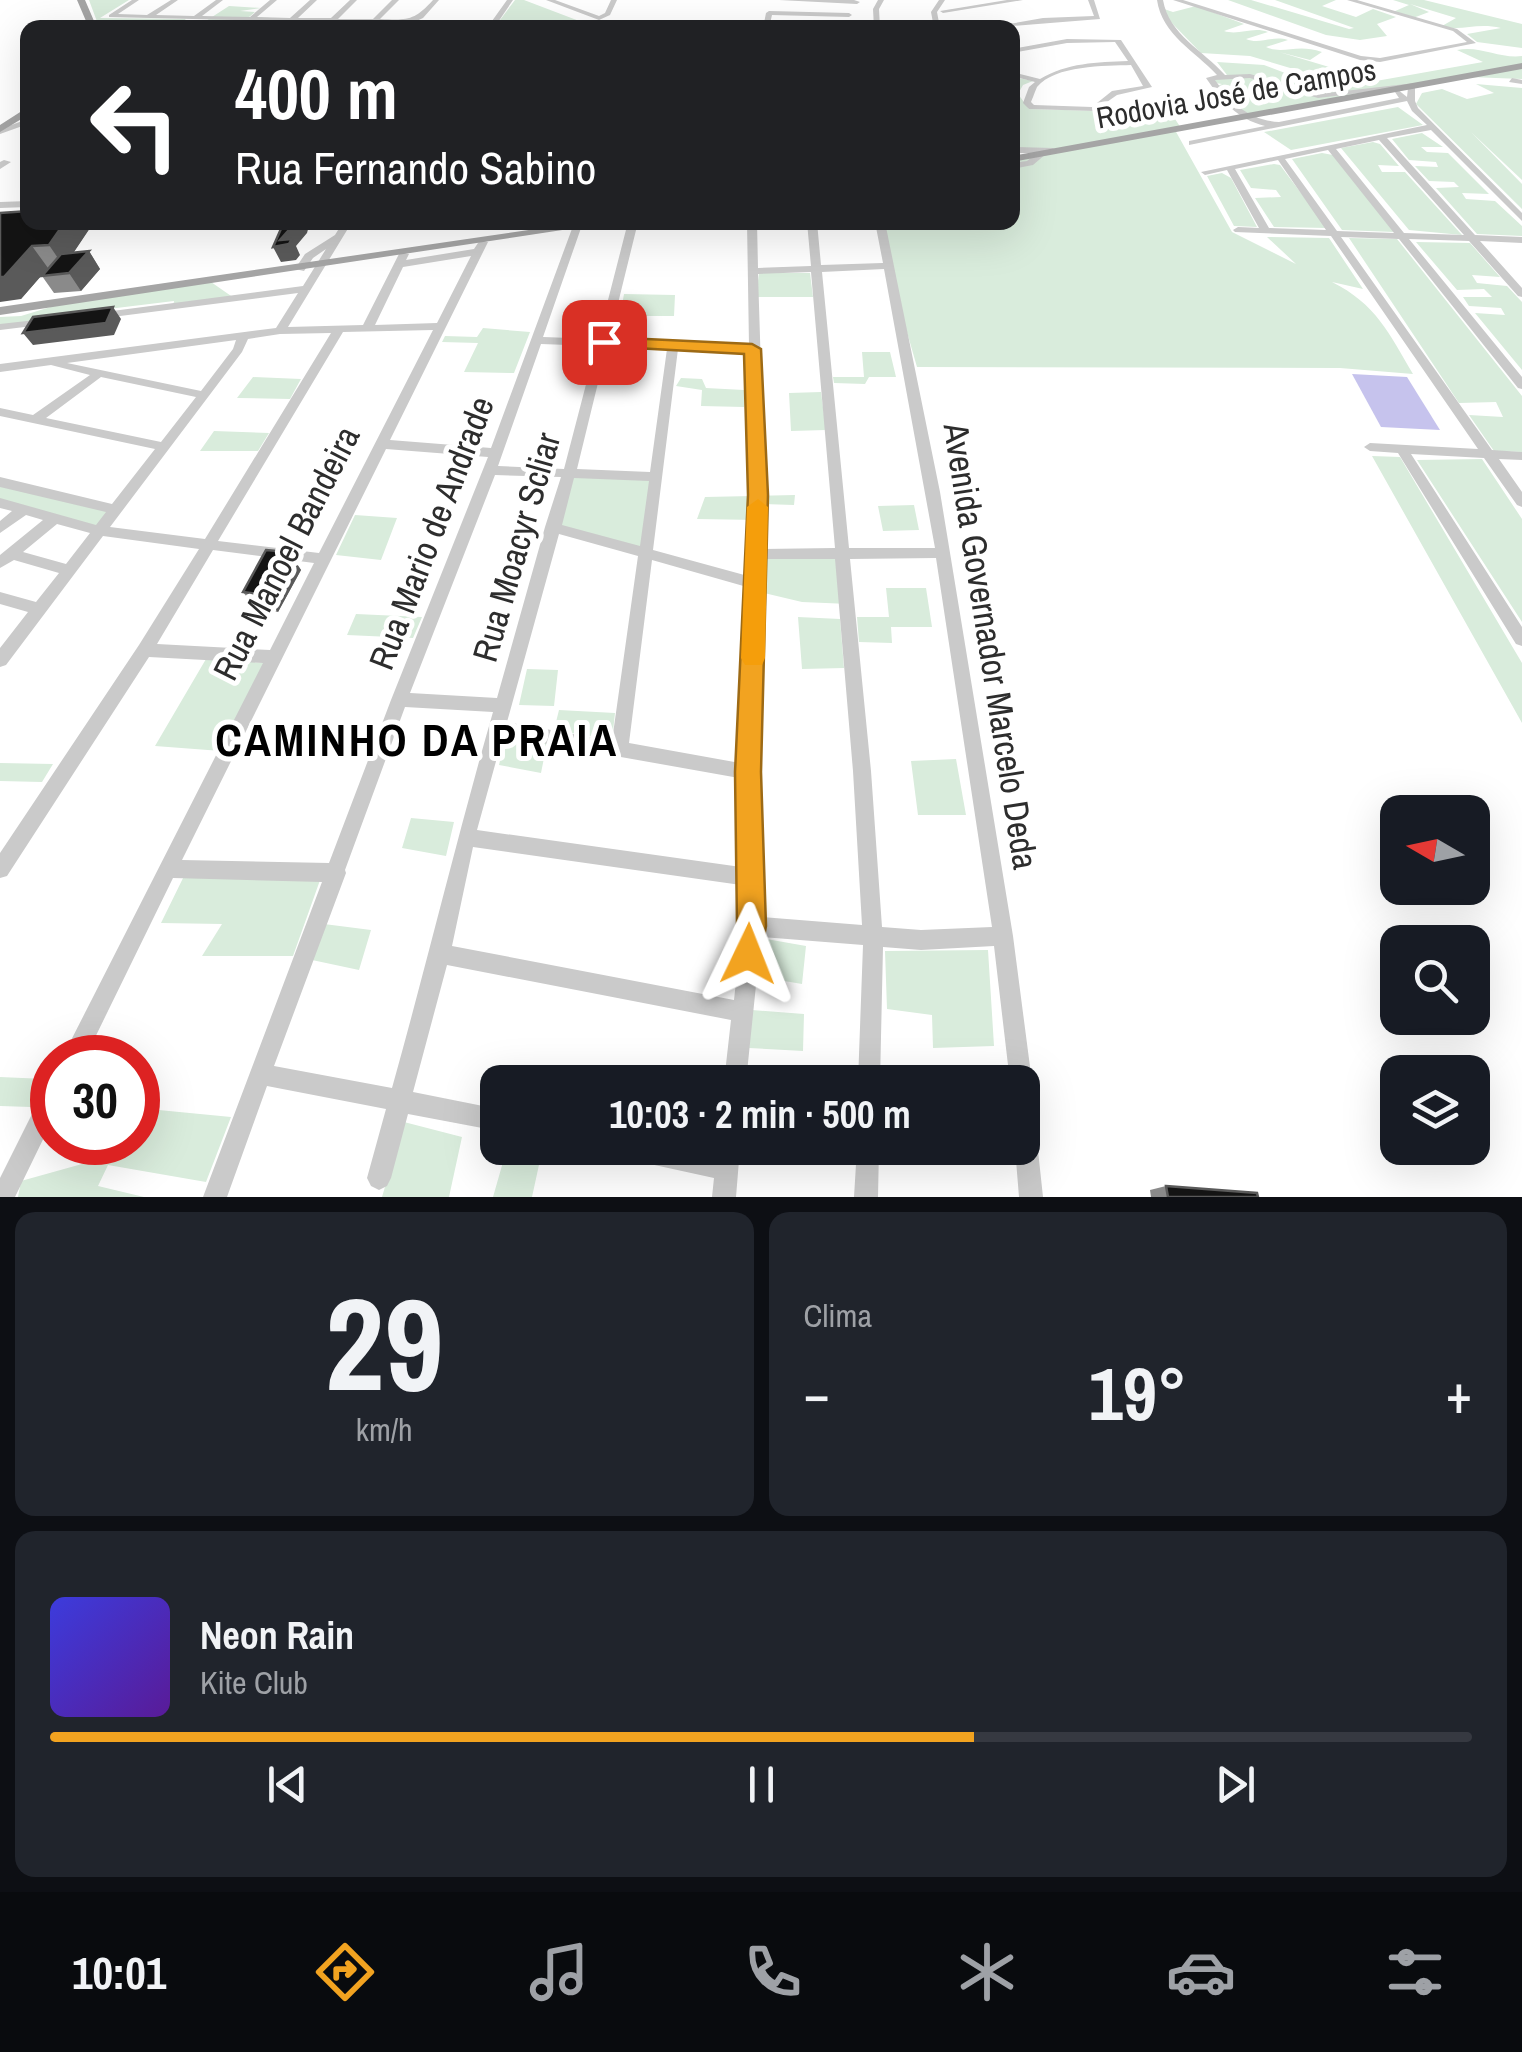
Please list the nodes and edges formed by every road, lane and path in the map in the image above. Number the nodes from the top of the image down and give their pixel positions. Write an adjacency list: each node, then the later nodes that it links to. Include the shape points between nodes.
1 (136, 0): 25 (street, via 111,16)
2 (175, 0): 25 (street)
3 (220, 0): 26 (street)
4 (234, 0): 27 (street)
5 (274, 0): 28 (street)
6 (314, 0): 31 (street)
7 (354, 0): 32 (street)
8 (396, 0): 33 (street)
9 (436, 0): 34 (street)
10 (614, 0): 22 (street, via 599,18)
11 (782, 0): 20 (street)
12 (948, 0): 23 (street); 37 (street, via 934,12)
13 (1020, 0): 23 (street)
14 (1091, 0): 39 (street, via 1098,18)
15 (1152, 0): 41 (street, via 1153,14)
16 (1160, 0): 42 (street, via 1162,16)
17 (1176, 0): 18 (street, via 1360,58 1473,42 1455,30)
18 (1350, 0)
19 (554, 1): 22 (street)
20 (853, 1): 24 (street)
21 (588, 5): 22 (street)
22 (573, 10)
23 (943, 11): 38 (street)
24 (849, 15): 35 (street, via 769,14); 36 (street)
25 (148, 17): 26 (street)
26 (195, 18): 27 (street); 29 (street)
27 (209, 18): 28 (street); 30 (street)
28 (251, 19): 31 (street)
29 (192, 20)
30 (206, 20)
31 (292, 20): 32 (street)
32 (332, 20)
33 (375, 20)
34 (416, 20)
35 (768, 20)
36 (851, 20)
37 (937, 20)
38 (941, 20)
39 (1020, 23)
40 (1020, 50): 43 (street, via 1114,40)
41 (1196, 61): 42 (street); 49 (street)
42 (1212, 61): 46 (street)
43 (1133, 63): 50 (street, via 1078,66); 50 (street, via 1148,88 1115,93 1094,109 1030,106 1029,94)
44 (1521, 67): 45 (main road, Rodovia José de Campos)
45 (1500, 70): 48 (main road, Rodovia José de Campos); 51 (main road)
46 (1222, 75): 49 (street); 52 (street, via 1256,77 1312,96)
47 (1020, 76): 50 (street)
48 (1470, 77): 51 (main road, Rodovia José de Campos); 52 (main road, Rodovia José de Campos)
49 (1210, 78): 56 (street)
50 (1040, 80)
51 (1519, 81)
52 (1412, 86): 53 (main road, Rodovia José de Campos); 54 (street)
53 (1394, 90): 54 (street); 58 (main road, Rodovia José de Campos)
54 (1410, 103): 55 (street); 55 (street); 60 (street)
55 (1389, 104): 59 (street)
56 (1232, 110): 57 (street); 58 (street)
57 (1219, 122): 58 (main road, Rodovia José de Campos); 64 (main road, Rodovia José de Campos)
58 (1249, 125): 59 (street); 59 (street); 62 (street)
59 (1280, 125)
60 (1431, 128): 61 (street); 68 (street)
61 (1381, 137): 63 (street); 81 (street)
62 (1192, 143)
63 (1330, 147): 65 (street); 79 (street)
64 (1020, 157)
65 (1280, 157): 66 (street); 78 (street)
66 (1230, 167): 67 (street); 77 (street)
67 (1204, 172)
68 (1522, 218)
69 (342, 230): 80 (street)
70 (566, 230): 83 (main road)
71 (575, 230): 103 (street, Rua Mario de Andrade)
72 (631, 230): 105 (street, Rua Moacyr Scliar)
73 (752, 230): 89 (street)
74 (813, 230): 88 (street)
75 (881, 230): 86 (street, Avenida Governador Marcelo Deda)
76 (1238, 230): 77 (street)
77 (1266, 231): 78 (street)
78 (1334, 233): 79 (street); 120 (street)
79 (1402, 236): 81 (street); 112 (street)
80 (336, 238): 85 (street); 87 (street)
81 (1472, 238): 82 (street); 92 (street)
82 (1522, 240)
83 (480, 247): 84 (main road); 97 (street, Rua Manoel Bandeira)
84 (402, 259): 85 (main road); 99 (street)
85 (320, 266): 87 (main road); 91 (street)
86 (888, 266): 88 (street); 135 (street, Avenida Governador Marcelo Deda)
87 (300, 269): 90 (main road)
88 (816, 270): 89 (street); 137 (street)
89 (754, 271): 107 (street)
90 (211, 282): 93 (street); 94 (main road)
91 (307, 289): 93 (street); 101 (street)
92 (1522, 294)
93 (234, 298): 95 (street)
94 (0, 311)
95 (86, 317)
96 (56, 320): 98 (street)
97 (440, 326): 99 (street); 116 (street, Rua Manoel Bandeira)
98 (0, 327)
99 (368, 327): 100 (street)
100 (339, 329): 101 (street); 134 (street)
101 (280, 330): 102 (street)
102 (244, 336): 104 (street); 108 (street)
103 (535, 340): 105 (street); 122 (street, Rua Mario de Andrade)
104 (202, 341): 108 (street); 109 (street)
105 (604, 342): 106 (street); 123 (street, Rua Moacyr Scliar)
106 (673, 347): 107 (street); 124 (street)
107 (752, 349): 136 (street)
108 (238, 350): 113 (street)
109 (48, 362): 110 (street); 111 (street)
110 (0, 368)
111 (98, 374): 113 (street); 115 (street)
112 (1522, 386)
113 (204, 395): 117 (street)
114 (0, 412): 115 (street)
115 (35, 420): 117 (street)
116 (380, 444): 122 (street); 140 (street, Rua Manoel Bandeira)
117 (165, 447): 129 (street)
118 (1370, 447): 119 (street)
119 (1402, 449): 120 (street); 145 (street)
120 (1488, 454): 121 (street); 126 (street)
121 (1522, 456)
122 (493, 461): 123 (street); 149 (street, Rua Mario de Andrade)
123 (568, 474): 124 (street); 132 (street, Rua Moacyr Scliar)
124 (656, 477): 138 (street)
125 (0, 482): 129 (street)
126 (1522, 502)
127 (0, 503): 128 (street)
128 (24, 509): 130 (street); 131 (street)
129 (116, 510): 133 (street)
130 (54, 518): 133 (street); 139 (street)
131 (0, 528)
132 (552, 528): 138 (street); 150 (street, Rua Moacyr Scliar)
133 (100, 531): 134 (street); 141 (street)
134 (205, 547): 140 (street); 146 (street)
135 (942, 553): 137 (street); 161 (street, Avenida Governador Marcelo Deda)
136 (756, 554): 137 (street); 142 (street)
137 (846, 554): 160 (street)
138 (645, 556): 142 (street); 152 (street)
139 (6, 559): 141 (street)
140 (324, 559): 148 (street, Rua Manoel Bandeira)
141 (68, 570): 144 (street)
142 (756, 584): 153 (street)
143 (0, 598): 144 (street)
144 (39, 609): 147 (street)
145 (1522, 640)
146 (145, 650): 148 (street); 155 (street)
147 (1, 656)
148 (274, 656): 156 (street, Rua Manoel Bandeira)
149 (398, 700): 150 (street); 157 (street, Rua Mario de Andrade)
150 (501, 705): 151 (street, Rua Moacyr Scliar)
151 (497, 728): 152 (street); 154 (street, Rua Moacyr Scliar)
152 (620, 748): 153 (street)
153 (748, 772): 158 (street)
154 (466, 838): 158 (street); 162 (street, Rua Moacyr Scliar)
155 (0, 869)
156 (168, 869): 157 (street); 164 (street, Rua Manoel Bandeira)
157 (337, 873): 168 (street, Rua Mario de Andrade)
158 (748, 877): 159 (street)
159 (752, 926): 160 (street); 163 (street)
160 (873, 936): 161 (street); 166 (street)
161 (1003, 936): 167 (street, Avenida Governador Marcelo Deda)
162 (440, 954): 163 (street); 169 (street, Rua Moacyr Scliar)
163 (742, 1012): 165 (street)
164 (85, 1035)
165 (737, 1065)
166 (869, 1065)
167 (1018, 1065)
168 (261, 1074): 169 (street); 177 (street, Rua Mario de Andrade)
169 (400, 1100): 170 (street); 175 (street, Rua Moacyr Scliar)
170 (480, 1116)
171 (30, 1142): 176 (street)
172 (727, 1165): 178 (street)
173 (867, 1165): 179 (street)
174 (1028, 1165): 180 (street)
175 (379, 1178)
176 (3, 1197)
177 (215, 1197)
178 (724, 1197)
179 (866, 1197)
180 (1031, 1197)

